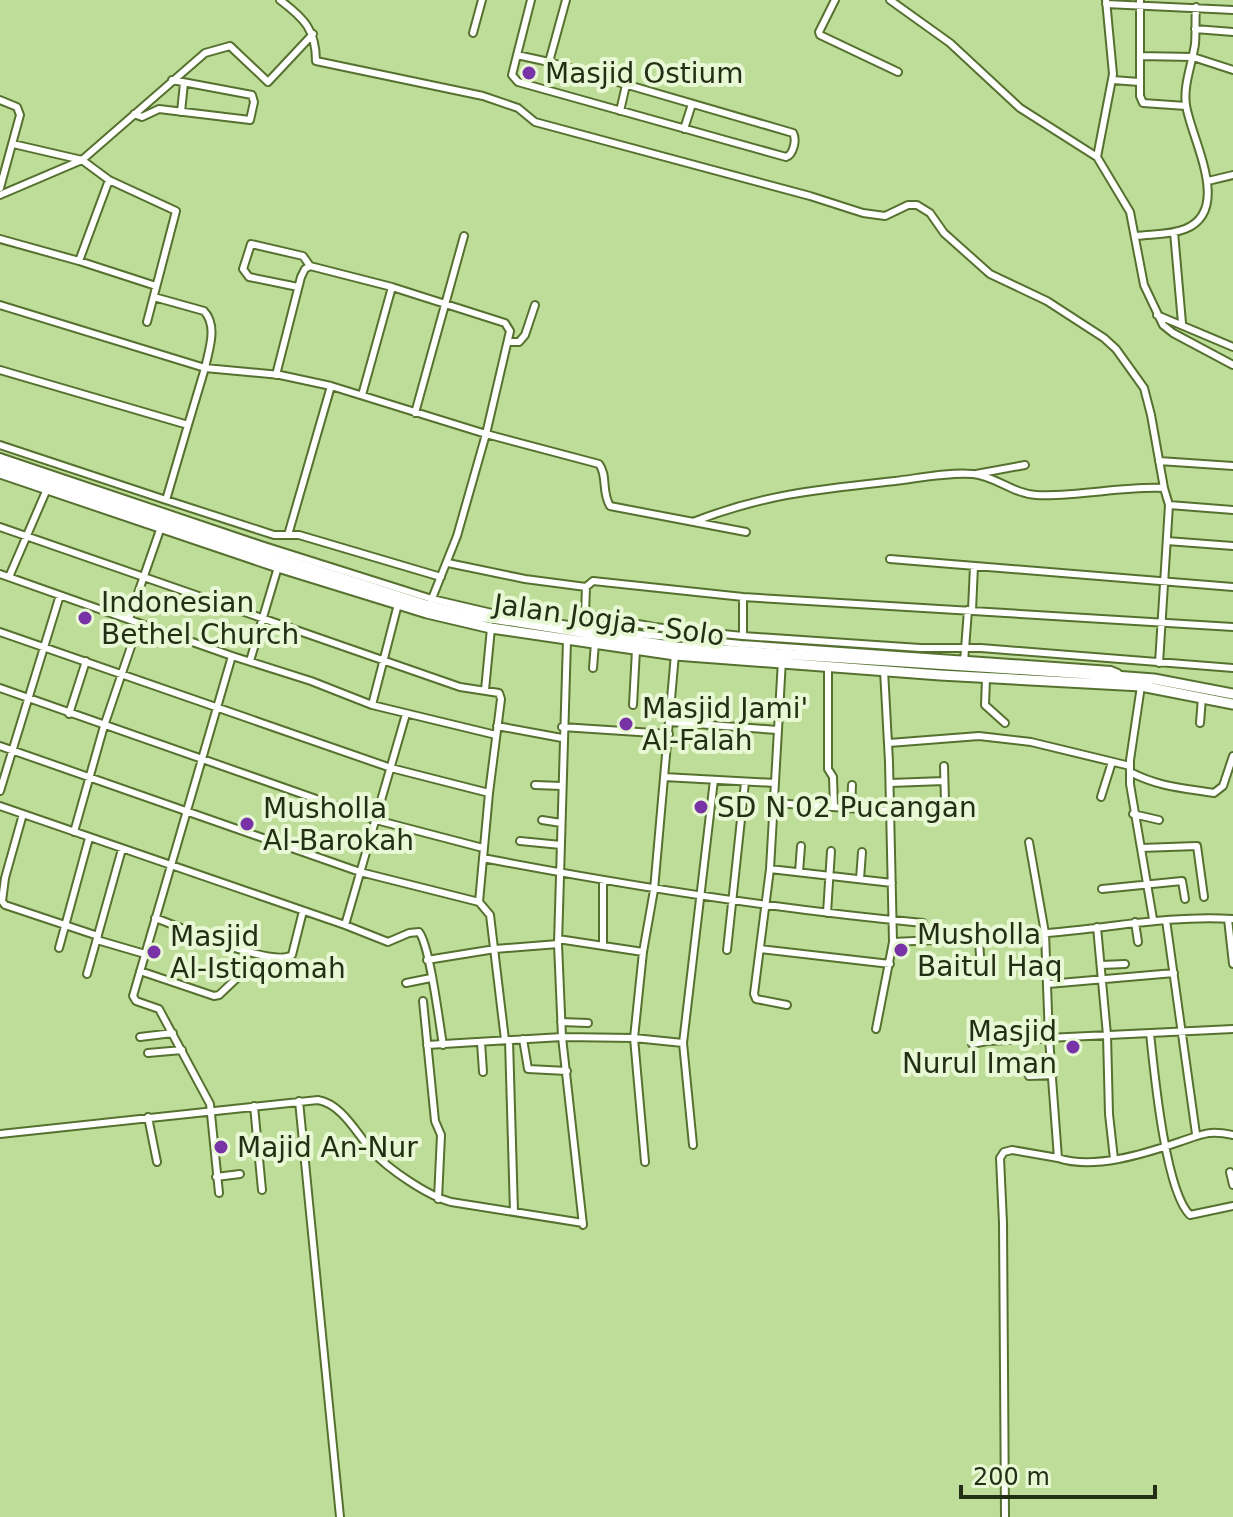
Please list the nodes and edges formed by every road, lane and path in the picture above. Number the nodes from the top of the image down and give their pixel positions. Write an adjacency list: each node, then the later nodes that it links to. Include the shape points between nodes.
1 (280, 0): 16 (street)
2 (482, 0): 15 (street)
3 (531, 0): 17 (street)
4 (566, 0): 20 (street)
5 (890, 0): 36 (street, via 950,43 1020,108)
6 (1213, 0): 11 (street)
7 (833, 1): 22 (street, via 820,35)
8 (1106, 2): 9 (street); 24 (street)
9 (1140, 2): 10 (street); 18 (street)
10 (1196, 7): 11 (street); 13 (street)
11 (1214, 9): 12 (street)
12 (1233, 10)
13 (1195, 29): 14 (street); 19 (street)
14 (1233, 32)
15 (473, 33)
16 (313, 34): 23 (street, via 268,82 230,46 205,53); 73 (street, via 316,61 483,96 512,105 535,122 863,213 889,215 917,205 990,274 1047,301 1110,343 1144,388)
17 (517, 55): 20 (street); 31 (street, via 512,75 516,81)
18 (1140, 56): 19 (street); 25 (street)
19 (1193, 57): 21 (street); 30 (street)
20 (549, 62): 27 (street)
21 (1233, 70)
22 (898, 72)
23 (172, 80): 26 (street); 33 (street)
24 (1113, 80): 25 (street); 36 (street)
25 (1139, 82): 30 (street, via 1143,103)
26 (184, 83): 32 (street); 32 (street, via 252,95 254,102 247,122)
27 (626, 85): 29 (street); 31 (street)
28 (0, 100): 35 (street, via 19,110)
29 (692, 104): 34 (street); 34 (street, via 793,133 791,153 786,157)
30 (1186, 106): 41 (street)
31 (620, 111): 34 (street)
32 (181, 112): 33 (street)
33 (134, 114): 37 (street)
34 (684, 129)
35 (13, 144): 37 (street); 38 (street)
36 (1097, 157): 46 (street, via 1130,212)
37 (82, 160): 40 (street); 43 (street)
38 (2, 169): 42 (street)
39 (1233, 175): 41 (street)
40 (109, 180): 48 (street); 50 (street, via 176,211)
41 (1208, 181): 44 (street, via 1202,217)
42 (0, 188)
43 (0, 195)
44 (1174, 232): 46 (street); 59 (street)
45 (464, 236): 54 (street)
46 (1136, 236): 57 (street, via 1144,285)
47 (0, 239): 48 (street)
48 (79, 261): 50 (street)
49 (310, 266): 51 (street); 51 (street, via 303,256 251,244 243,269 249,277); 52 (street)
50 (156, 286): 53 (street)
51 (298, 287): 65 (street)
52 (392, 287): 54 (street); 67 (street)
53 (154, 297): 58 (street); 63 (street, via 208,315 213,325)
54 (446, 304): 60 (street, via 505,323); 68 (street)
55 (0, 305): 63 (street)
56 (535, 305): 60 (street, via 525,335 519,342)
57 (1160, 320): 59 (street); 62 (street, via 1173,333)
58 (147, 322)
59 (1182, 323): 61 (street)
60 (509, 342): 70 (street)
61 (1233, 347)
62 (1233, 365)
63 (205, 368): 65 (street); 69 (street)
64 (0, 370): 69 (street)
65 (276, 375): 66 (street)
66 (331, 386): 67 (street); 90 (street)
67 (362, 395): 68 (street)
68 (415, 413): 70 (street)
69 (188, 425): 83 (street)
70 (486, 434): 86 (street, via 597,462 610,506); 96 (street)
71 (0, 445): 83 (street)
72 (0, 457): 94 (street)
73 (1159, 461): 76 (street); 81 (street)
74 (0, 464): 94 (highway, Jalan Jogja - Solo)
75 (1025, 465): 77 (street)
76 (1233, 466)
77 (1003, 469): 79 (street); 80 (street)
78 (0, 473): 82 (highway, Jalan Jogja - Solo)
79 (976, 474): 80 (street); 86 (street, via 781,495)
80 (1003, 486): 81 (street, via 1034,495)
81 (1164, 488): 84 (street)
82 (47, 489): 88 (highway, Jalan Jogja - Solo); 91 (street)
83 (166, 500): 90 (street)
84 (1169, 505): 85 (street); 92 (street)
85 (1233, 510)
86 (690, 523): 89 (street)
87 (0, 527): 91 (street)
88 (161, 527): 94 (highway, Jalan Jogja - Solo); 100 (street)
89 (746, 532)
90 (288, 535): 101 (street)
91 (26, 536): 99 (street); 100 (street)
92 (1167, 541): 93 (street); 102 (street)
93 (1233, 546)
94 (279, 559): 107 (highway, Jalan Jogja - Solo); 108 (highway, Jalan Jogja - Solo); 111 (street)
95 (890, 559): 97 (street)
96 (448, 563): 101 (street); 103 (street)
97 (974, 566): 102 (street); 109 (street)
98 (0, 574): 99 (street)
99 (9, 577): 105 (street)
100 (144, 577): 111 (street); 112 (street)
101 (441, 577): 108 (street)
102 (1164, 582): 104 (street); 113 (street)
103 (586, 587): 106 (street, via 593,581); 110 (street)
104 (1233, 587)
105 (60, 595): 112 (street); 122 (street)
106 (743, 597): 109 (street); 119 (street)
107 (398, 604): 108 (highway, Jalan Jogja - Solo); 127 (street)
108 (429, 606): 116 (highway, Jalan Jogja - Solo); 117 (highway, Jalan Jogja - Solo)
109 (970, 610): 113 (street); 123 (street)
110 (585, 614): 117 (street); 119 (street)
111 (264, 617): 127 (street); 130 (street)
112 (129, 619): 114 (street)
113 (1161, 622): 115 (street); 131 (street)
114 (139, 623): 126 (street); 137 (street)
115 (1233, 627)
116 (491, 628): 120 (highway, Jalan Jogja - Solo); 141 (street)
117 (584, 630): 125 (highway, Jalan Jogja - Solo); 134 (street)
118 (0, 632): 122 (street)
119 (743, 636): 123 (street)
120 (567, 640): 121 (highway, Jalan Jogja - Solo); 156 (street)
121 (595, 643): 124 (highway, Jalan Jogja - Solo); 133 (street)
122 (45, 647): 129 (street); 144 (street)
123 (964, 648): 131 (street); 134 (street)
124 (636, 650): 125 (highway, Jalan Jogja - Solo); 147 (street)
125 (676, 651): 128 (highway, Jalan Jogja - Solo); 151 (street)
126 (232, 656): 130 (street); 148 (street)
127 (384, 659): 141 (street, via 460,687); 146 (street)
128 (782, 659): 132 (highway, Jalan Jogja - Solo); 134 (highway, Jalan Jogja - Solo); 157 (street)
129 (86, 661): 137 (street); 149 (street)
130 (250, 661): 146 (street)
131 (1159, 663): 135 (street)
132 (828, 667): 136 (highway, Jalan Jogja - Solo); 186 (street, via 828,769)
133 (593, 668)
134 (964, 668): 136 (highway, Jalan Jogja - Solo); 138 (highway, Jalan Jogja - Solo); 142 (highway, Jalan Jogja - Solo, via 1154,679)
135 (1233, 668)
136 (884, 670): 161 (street)
137 (122, 674): 148 (street); 154 (street)
138 (986, 678): 139 (highway, Jalan Jogja - Solo); 152 (street, via 985,705)
139 (1141, 686): 143 (highway, Jalan Jogja - Solo); 169 (street)
140 (0, 688): 144 (street)
141 (485, 690): 155 (street, via 501,695)
142 (1233, 694)
143 (1202, 697): 145 (highway, Jalan Jogja - Solo); 153 (street)
144 (29, 699): 149 (street); 163 (street)
145 (1233, 704)
146 (372, 705): 150 (street)
147 (633, 705)
148 (217, 708): 165 (street); 168 (street)
149 (69, 714): 154 (street)
150 (406, 714): 159 (street); 168 (street)
151 (670, 722): 157 (street); 158 (street)
152 (1005, 723)
153 (1200, 723)
154 (104, 726): 165 (street); 171 (street)
155 (497, 726): 159 (street); 160 (street)
156 (562, 727): 158 (street); 160 (street)
157 (777, 730): 175 (street)
158 (669, 734): 170 (street)
159 (496, 735): 181 (street)
160 (562, 738): 179 (street)
161 (889, 743): 166 (street, via 979,736 1031,742); 176 (street)
162 (0, 746): 163 (street)
163 (14, 752): 171 (street); 180 (street)
164 (1233, 756): 169 (street, via 1223,786 1214,793 1146,780)
165 (200, 759): 189 (street); 193 (street)
166 (1112, 762): 169 (street); 182 (street)
167 (944, 766): 173 (street)
168 (391, 768): 181 (street); 193 (street)
169 (1130, 769): 192 (street)
170 (664, 777): 172 (street); 220 (street)
171 (90, 778): 189 (street); 197 (street)
172 (714, 780): 174 (street); 221 (street)
173 (944, 781): 176 (street); 183 (street)
174 (745, 782): 175 (street); 224 (street)
175 (775, 783): 184 (street)
176 (890, 783): 190 (street)
177 (535, 785): 179 (street)
178 (852, 785): 187 (street)
179 (562, 786): 196 (street)
180 (0, 791)
181 (489, 793): 203 (street)
182 (1101, 797)
183 (945, 802)
184 (774, 803): 186 (street); 210 (street)
185 (0, 806): 191 (street)
186 (834, 807): 187 (street)
187 (851, 808): 190 (street)
188 (928, 809): 190 (street)
189 (186, 810): 209 (street); 212 (street)
190 (891, 811): 217 (street)
191 (23, 814): 197 (street); 237 (street, via 2,901)
192 (1133, 814): 195 (street); 204 (street)
193 (376, 820): 203 (street); 212 (street)
194 (542, 820): 196 (street)
195 (1159, 820)
196 (561, 823): 201 (street)
197 (74, 832): 198 (street)
198 (89, 838): 205 (street); 237 (street)
199 (520, 841): 201 (street)
200 (1029, 842): 239 (street)
201 (561, 845): 211 (street)
202 (801, 846): 213 (street)
203 (483, 848): 208 (street)
204 (1141, 848): 218 (street); 222 (street, via 1197,846)
205 (122, 849): 209 (street); 240 (street)
206 (831, 851): 214 (street)
207 (862, 852): 215 (street)
208 (483, 858): 211 (street); 225 (street)
209 (171, 867): 227 (street); 229 (street)
210 (770, 869): 213 (street); 226 (street)
211 (561, 871): 216 (street); 242 (street)
212 (360, 872): 225 (street); 236 (street)
213 (799, 872): 214 (street)
214 (829, 876): 215 (street); 228 (street)
215 (860, 879): 217 (street)
216 (603, 881): 220 (street); 245 (street)
217 (892, 883): 232 (street)
218 (1147, 884): 219 (street); 223 (street, via 1182,881); 230 (street)
219 (1102, 889)
220 (654, 890): 221 (street); 250 (street)
221 (700, 894): 224 (street); 283 (street)
222 (1204, 897)
223 (1185, 899)
224 (733, 900): 226 (street); 249 (street)
225 (479, 902): 247 (street, via 490,915)
226 (765, 906): 228 (street); 248 (street)
227 (303, 911): 236 (street); 252 (street, via 292,955)
228 (827, 913): 232 (street)
229 (155, 918): 251 (street); 252 (street)
230 (1153, 919): 233 (street); 234 (street)
231 (1230, 919): 233 (street); 256 (street)
232 (893, 920): 235 (street); 243 (street)
233 (1166, 920): 260 (street)
234 (1135, 922): 238 (street); 244 (street)
235 (923, 923)
236 (345, 925): 253 (street, via 389,943 419,932)
237 (64, 926): 240 (street); 246 (street)
238 (1097, 927): 239 (street); 257 (street)
239 (1045, 933): 241 (street); 265 (street)
240 (97, 938): 251 (street); 261 (street)
241 (979, 939): 243 (street); 259 (street)
242 (558, 942): 245 (street); 247 (street); 268 (street)
243 (893, 942): 254 (street)
244 (1138, 942)
245 (603, 946): 250 (street)
246 (59, 948)
247 (495, 949): 253 (street); 281 (street)
248 (760, 949): 254 (street); 267 (street, via 755,998)
249 (727, 950)
250 (643, 952): 278 (street)
251 (145, 954): 258 (street)
252 (271, 958): 258 (street, via 214,996)
253 (427, 960): 262 (street)
254 (890, 964): 270 (street)
255 (1125, 964): 257 (street)
256 (1233, 964)
257 (1101, 965): 263 (street)
258 (140, 971): 273 (street, via 134,1000 159,1009)
259 (981, 973)
260 (1174, 973): 263 (street); 272 (street)
261 (87, 974)
262 (431, 978): 264 (street); 286 (street)
263 (1103, 980): 265 (street); 275 (street)
264 (406, 983)
265 (1048, 984): 279 (street)
266 (423, 1001): 285 (street)
267 (787, 1005)
268 (561, 1022): 269 (street); 277 (street)
269 (588, 1023)
270 (876, 1029)
271 (1233, 1029): 272 (street)
272 (1181, 1032): 274 (street); 298 (street)
273 (173, 1033): 276 (street); 287 (street)
274 (1150, 1033): 275 (street); 301 (street)
275 (1107, 1035): 279 (street); 303 (street)
276 (140, 1037)
277 (562, 1037): 278 (street); 280 (street); 289 (street)
278 (634, 1038): 283 (street); 305 (street)
279 (1049, 1038): 284 (street); 291 (street)
280 (523, 1039): 281 (street); 289 (street, via 528,1069)
281 (507, 1040): 282 (street); 314 (street)
282 (481, 1042): 286 (street); 290 (street)
283 (683, 1043): 300 (street)
284 (972, 1044)
285 (427, 1045): 286 (street); 312 (street, via 441,1135)
286 (443, 1045)
287 (182, 1050): 288 (street); 295 (street)
288 (148, 1053)
289 (567, 1071): 314 (street, via 583,1224)
290 (483, 1072)
291 (1053, 1075): 292 (street); 302 (street)
292 (1029, 1076)
293 (299, 1101): 294 (street); 312 (street, via 331,1103 380,1158); 315 (street)
294 (254, 1106): 295 (street); 310 (street)
295 (211, 1111): 296 (street); 308 (street)
296 (148, 1117): 297 (street); 304 (street)
297 (0, 1134)
298 (1196, 1134): 299 (street); 301 (street)
299 (1233, 1135)
300 (693, 1145)
301 (1166, 1146): 303 (street); 313 (street, via 1188,1213)
302 (1058, 1158): 303 (street, via 1085,1164); 316 (street, via 1012,1150 1000,1158)
303 (1114, 1159)
304 (157, 1162)
305 (645, 1162)
306 (1230, 1172): 309 (street)
307 (240, 1174): 308 (street)
308 (216, 1177): 311 (street)
309 (1233, 1185)
310 (262, 1190)
311 (219, 1193)
312 (438, 1199): 314 (street)
313 (1233, 1206)
314 (514, 1212)
315 (340, 1517)
316 (1005, 1517)

